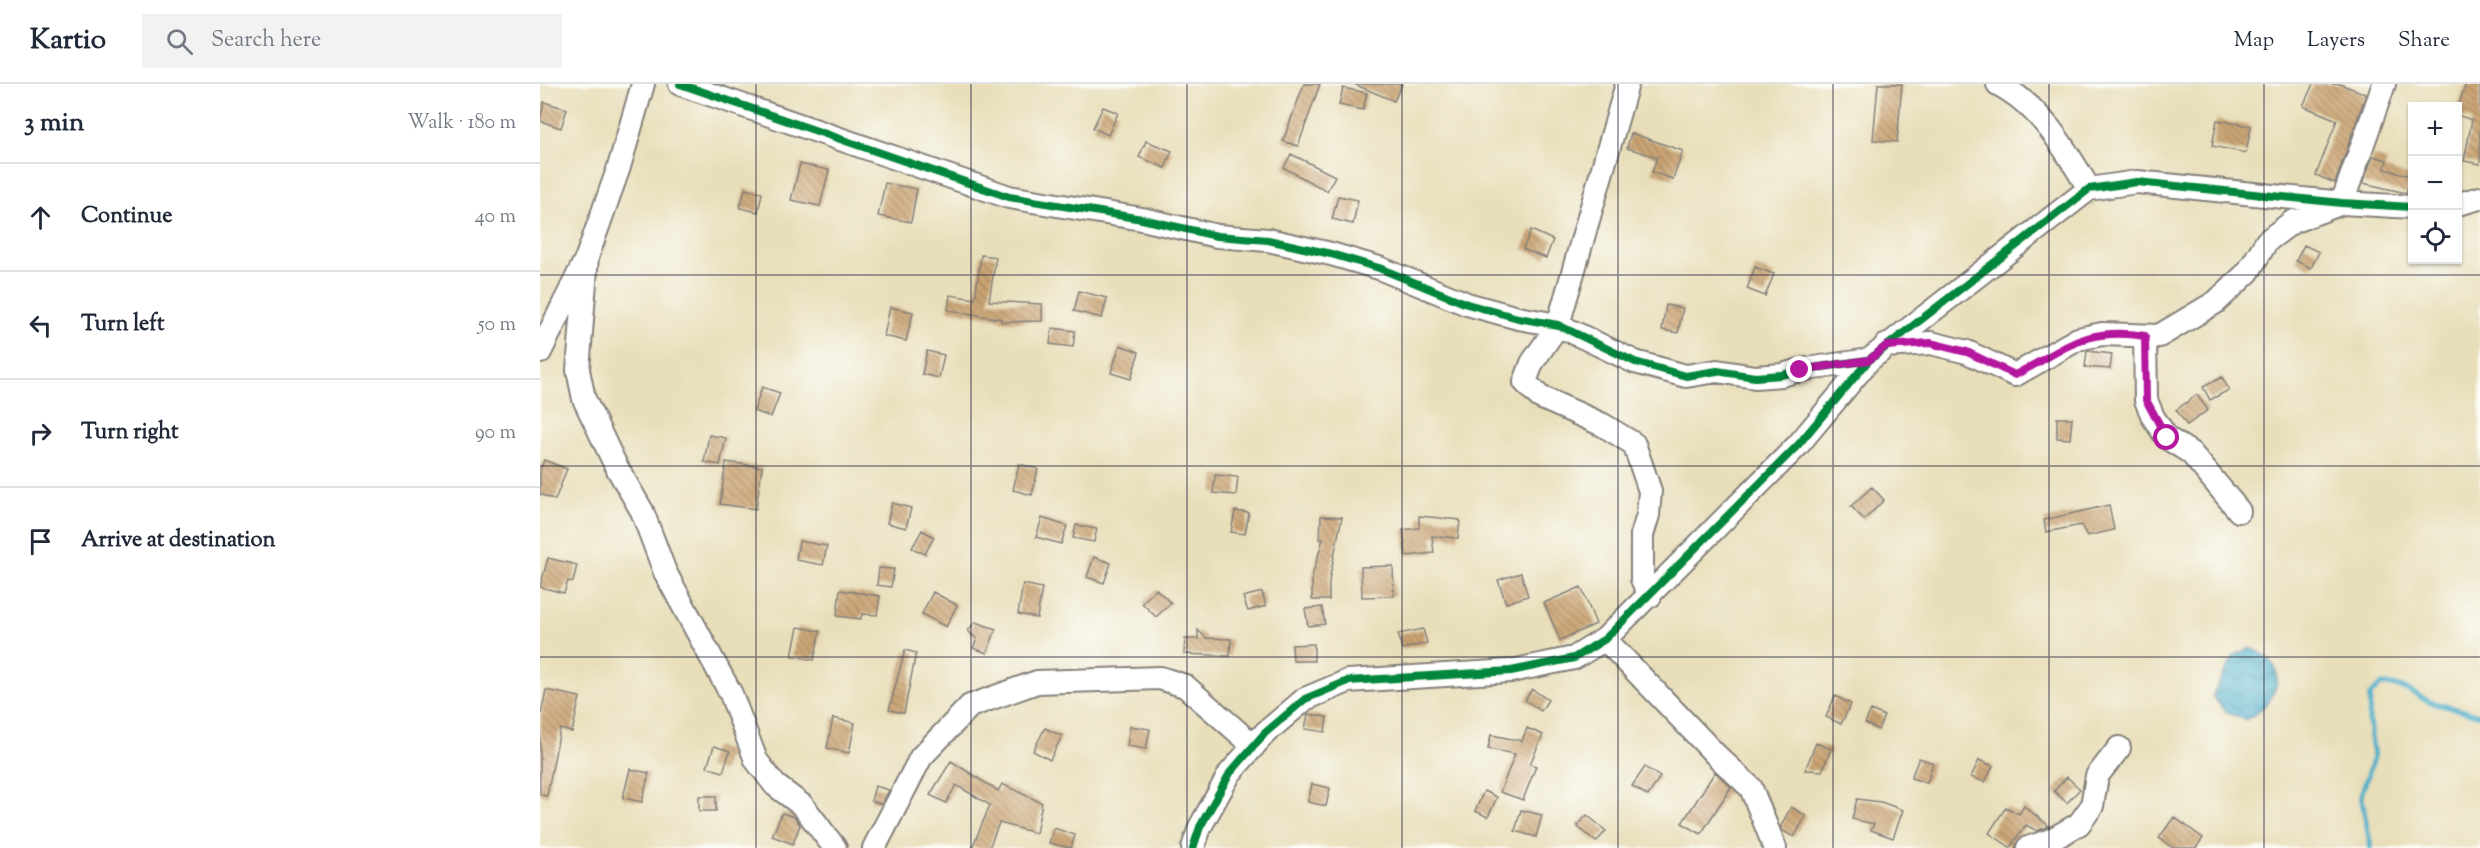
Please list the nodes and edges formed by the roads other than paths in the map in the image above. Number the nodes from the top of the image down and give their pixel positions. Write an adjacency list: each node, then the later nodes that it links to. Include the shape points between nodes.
1 (643, 84): 11 (street)
2 (680, 84): 12 (street, via 1009,197 1331,254 1379,268 1467,304)
3 (1627, 84): 12 (street)
4 (1998, 84): 6 (street, via 2019,95 2040,116)
5 (2384, 84): 8 (street)
6 (2088, 189): 8 (street, via 2137,182); 15 (street)
7 (2480, 198): 9 (street)
8 (2342, 203): 10 (street); 13 (street, via 2292,222 2267,242 2247,272 2216,302 2159,336)
9 (2462, 203)
10 (2408, 207)
11 (587, 257): 14 (street); 21 (street, via 578,370 584,399 615,466 642,511 665,572 731,694 756,760 776,785 802,806)
12 (1558, 325): 15 (street, via 1635,362 1686,376 1717,371 1755,377 1782,375); 17 (street, via 1532,363 1526,382 1540,397 1603,425 1634,444 1650,491 1642,579)
13 (2145, 336): 15 (street, via 2102,334 2079,339 2015,375 1967,352 1930,343); 16 (street, via 2146,400 2154,417 2167,438 2191,453)
14 (540, 352)
15 (1877, 353): 17 (street, via 1798,445)
16 (2239, 511)
17 (1650, 596): 18 (street)
18 (1605, 639): 19 (street, via 1574,658 1511,671 1348,681 1305,699); 24 (street, via 1751,788)
19 (1254, 746): 22 (street, via 1185,686 1160,678 1037,682 970,706 921,757); 23 (street, via 1230,773 1200,827)
20 (2119, 748): 25 (street, via 2097,776 2092,806 2079,824)
21 (835, 848)
22 (874, 848)
23 (1193, 848)
24 (1776, 848)
25 (2028, 848)

